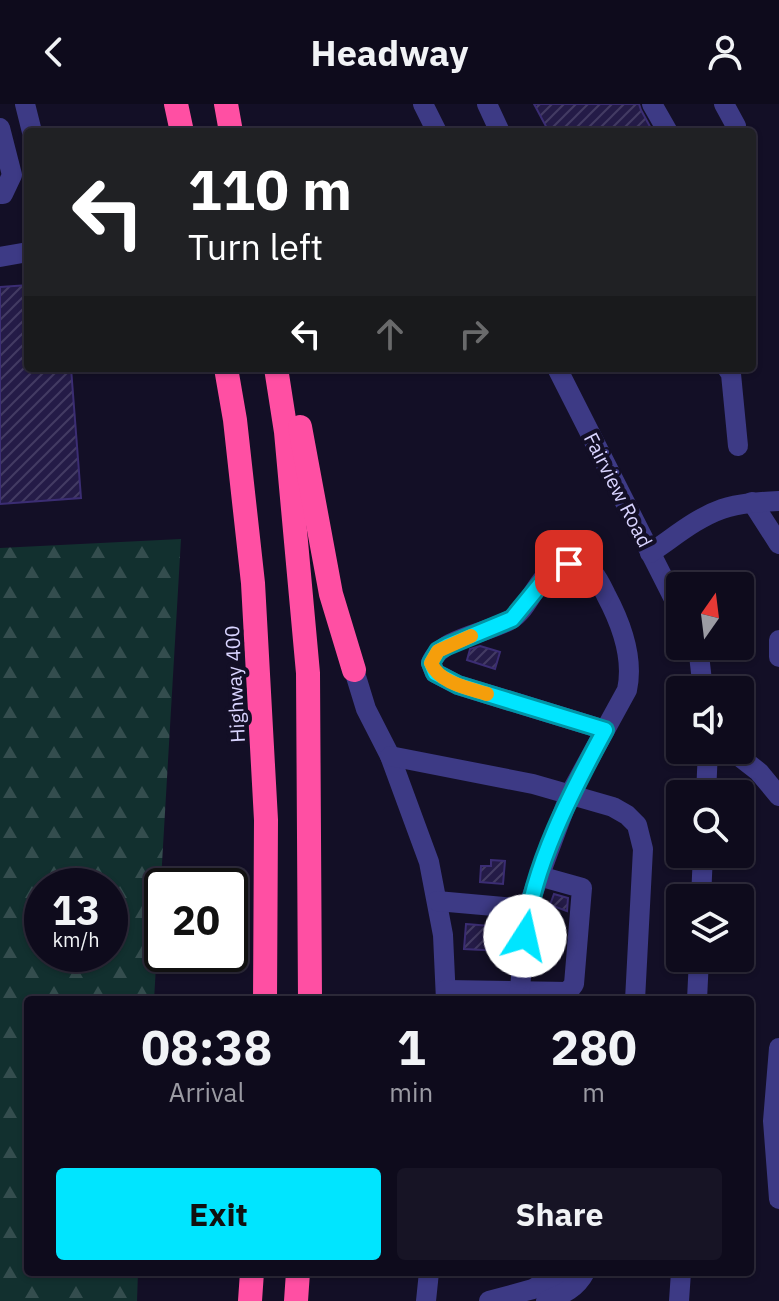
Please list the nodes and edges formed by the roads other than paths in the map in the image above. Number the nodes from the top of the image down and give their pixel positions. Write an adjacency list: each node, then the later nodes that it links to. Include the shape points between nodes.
1 (25, 104): 10 (street)
2 (176, 104): 11 (highway)
3 (226, 104): 12 (highway)
4 (423, 104): 13 (street)
5 (487, 104): 14 (street)
6 (652, 104): 15 (street)
7 (724, 104): 8 (street)
8 (736, 126)
9 (0, 128): 16 (street, via 12,175)
10 (31, 128)
11 (181, 128)
12 (230, 128)
13 (435, 128)
14 (498, 128)
15 (666, 128)
16 (0, 194)
17 (24, 253): 18 (street)
18 (0, 257)
19 (227, 372): 44 (highway, Highway 400, via 253,583 266,820)
20 (277, 372): 45 (highway, via 308,673)
21 (284, 372): 32 (highway, via 296,405 331,594)
22 (559, 372): 28 (street, Fairview Road)
23 (730, 372): 24 (street)
24 (738, 446)
25 (779, 501): 26 (street)
26 (752, 502): 27 (street); 28 (street, via 721,510)
27 (779, 544)
28 (650, 553): 29 (street, Fairview Road)
29 (666, 584)
30 (779, 640): 31 (street)
31 (779, 657)
32 (354, 670): 34 (street)
33 (605, 730): 33 (street, via 630,676 619,620 593,572 581,566 557,567 512,619 433,657 435,673 458,685); 36 (street)
34 (390, 756): 36 (street); 39 (street, via 429,862)
35 (749, 764): 37 (street)
36 (570, 794): 38 (street); 46 (street, via 627,815 641,837)
37 (779, 796)
38 (539, 876): 40 (street); 43 (street, via 582,888 574,984 568,992)
39 (437, 901): 40 (street); 42 (street)
40 (527, 909): 43 (street)
41 (698, 972): 47 (street)
42 (446, 995): 43 (street)
43 (520, 995)
44 (265, 996)
45 (310, 996)
46 (635, 996)
47 (697, 996)
48 (779, 1048): 49 (street, via 773,1121)
49 (779, 1199)
50 (252, 1276): 56 (highway)
51 (298, 1276): 57 (highway)
52 (429, 1276): 58 (street)
53 (551, 1276): 59 (street, via 533,1289)
54 (582, 1276): 60 (street, via 567,1293)
55 (681, 1276): 61 (street)
56 (250, 1301)
57 (296, 1301)
58 (426, 1301)
59 (489, 1301)
60 (546, 1301)
61 (679, 1301)

